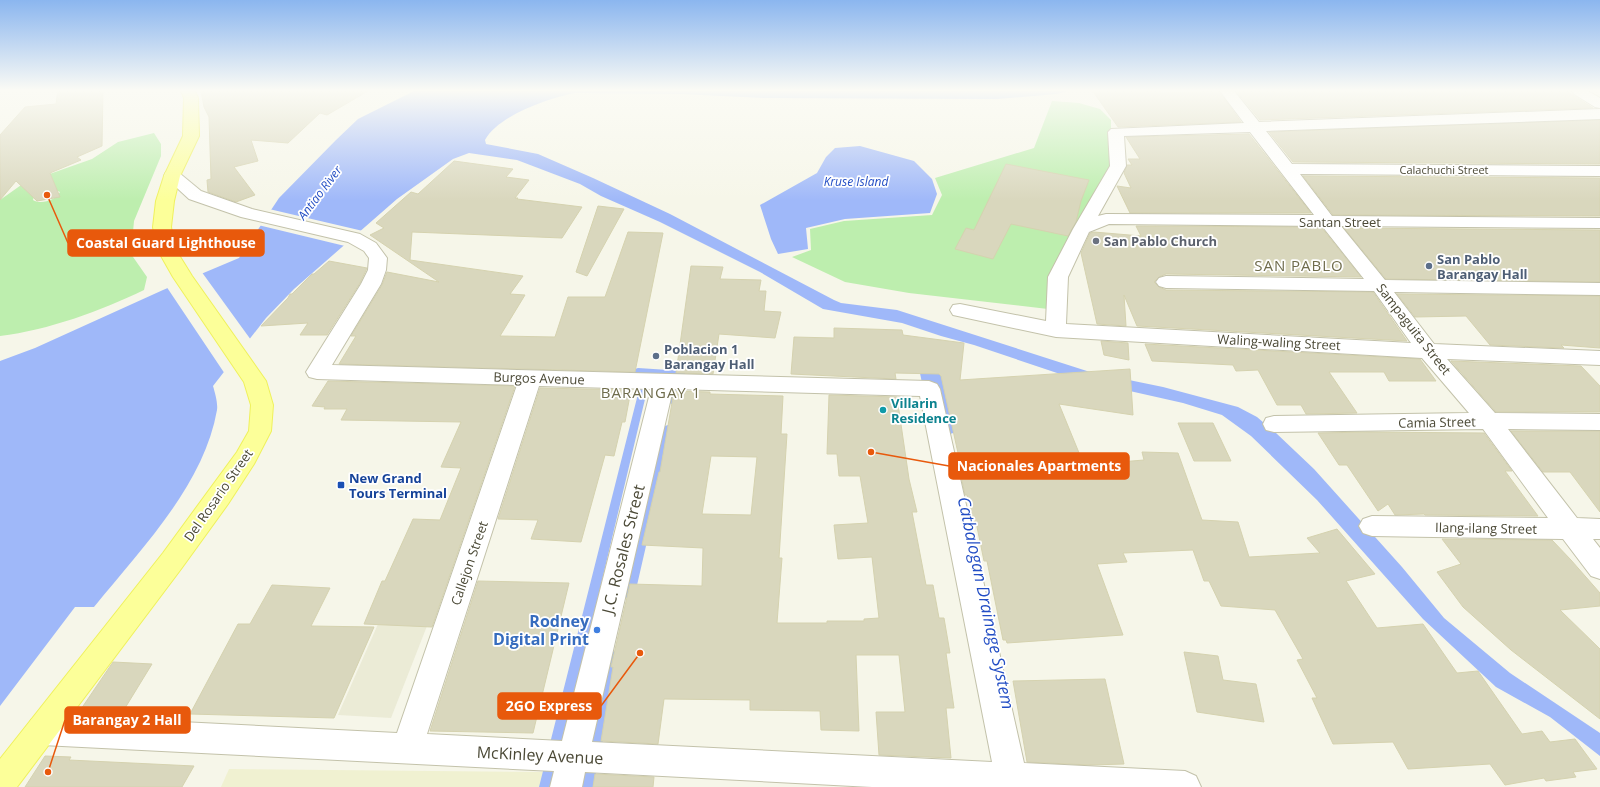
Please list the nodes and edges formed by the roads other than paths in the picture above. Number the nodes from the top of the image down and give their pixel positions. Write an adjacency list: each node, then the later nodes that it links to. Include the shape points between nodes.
1 (1255, 127): 4 (street, Sampaguita Street)
2 (191, 128): 6 (main road, Del Rosario Street, via 191,136)
3 (1235, 128): 9 (street, via 1116,132 1118,166)
4 (1288, 169): 5 (street, Calachuchi Street); 7 (street, Sampaguita Street)
5 (1600, 171)
6 (172, 176): 17 (street, Burgos Avenue, via 195,195 247,213 354,238 370,247 378,258 377,270 317,372); 26 (main road, Del Rosario Street, via 165,201 162,227 165,247 255,381 262,406 260,431 246,458 172,561)
7 (1328, 222): 8 (street, Santan Street); 9 (street, Santan Street, via 1106,219); 11 (street, Sampaguita Street)
8 (1600, 223)
9 (1082, 229): 14 (street, via 1058,277)
10 (1166, 282): 11 (street)
11 (1379, 285): 12 (street); 15 (street, Sampaguita Street)
12 (1600, 289)
13 (960, 310): 14 (street, Waling-waling Street)
14 (1056, 330): 15 (street, Waling-waling Street)
15 (1428, 351): 16 (street, Waling-waling Street); 19 (street, Sampaguita Street)
16 (1600, 358)
17 (531, 377): 18 (street, Burgos Avenue); 27 (street, Callejon Street)
18 (664, 381): 28 (street, J.C. Rosales Street); 29 (street, Burgos Avenue, via 929,389)
19 (1489, 421): 20 (street, Camia Street); 21 (street, Camia Street); 23 (street, Sampaguita Street)
20 (1600, 422)
21 (1274, 424)
22 (1372, 526): 23 (street, Ilang-ilang Street)
23 (1569, 529): 24 (street, Ilang-ilang Street); 25 (street, Sampaguita Street)
24 (1600, 529)
25 (1600, 568)
26 (42, 730): 27 (street, McKinley Avenue); 30 (main road, Del Rosario Street)
27 (407, 748): 28 (street, McKinley Avenue)
28 (573, 758): 29 (street, McKinley Avenue); 31 (street, J.C. Rosales Street)
29 (1020, 781): 32 (street, McKinley Avenue)
30 (0, 784)
31 (566, 787)
32 (1185, 787)

